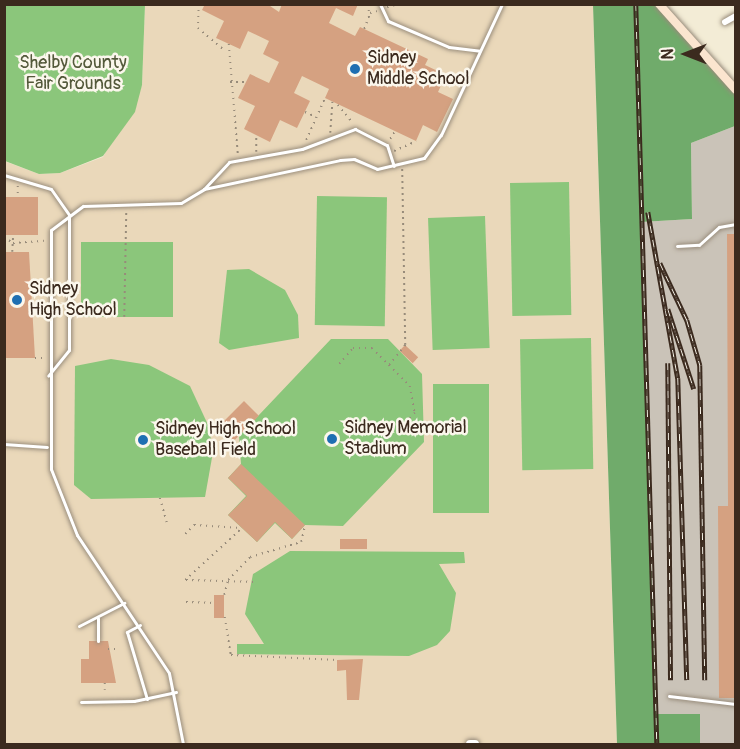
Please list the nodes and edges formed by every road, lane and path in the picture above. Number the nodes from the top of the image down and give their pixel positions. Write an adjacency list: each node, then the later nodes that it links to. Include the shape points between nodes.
1 (199, 4): 12 (path, via 198,28)
2 (369, 4): 7 (path)
3 (502, 4): 13 (lane)
4 (659, 4): 16 (main road)
5 (395, 5): 6 (path)
6 (381, 7): 7 (path); 13 (lane, via 388,21 437,43)
7 (370, 13): 10 (path)
8 (735, 16): 9 (street)
9 (725, 22)
10 (364, 29)
11 (229, 44): 12 (path)
12 (225, 51): 14 (path)
13 (480, 51): 32 (lane, via 431,151)
14 (229, 82): 15 (path); 31 (path)
15 (246, 82)
16 (735, 90)
17 (325, 98): 21 (path)
18 (332, 102): 25 (path)
19 (338, 105): 22 (path)
20 (305, 112): 21 (path)
21 (316, 117): 28 (path)
22 (355, 129): 25 (lane); 27 (lane)
23 (395, 131): 27 (path)
24 (256, 135): 30 (path)
25 (331, 140): 28 (lane)
26 (416, 141): 29 (path)
27 (387, 145): 29 (lane)
28 (303, 149): 30 (lane)
29 (391, 153): 33 (lane)
30 (257, 159): 31 (lane)
31 (239, 161): 36 (lane, via 229,162)
32 (401, 164): 33 (lane); 53 (path, via 405,345)
33 (394, 166): 36 (lane, via 377,169 354,159 340,160)
34 (4, 175): 35 (lane)
35 (17, 177): 37 (path); 39 (lane, via 51,189)
36 (204, 189): 38 (lane, via 181,203)
37 (18, 197)
38 (126, 204): 39 (lane, via 83,206); 49 (path)
39 (69, 215): 43 (lane); 54 (lane, via 69,350)
40 (735, 224): 45 (lane, via 720,227 699,245)
41 (13, 235): 44 (path)
42 (4, 237): 44 (path)
43 (48, 240): 44 (path); 48 (lane)
44 (13, 243): 46 (path)
45 (676, 246)
46 (12, 252)
47 (29, 285): 48 (path)
48 (48, 285): 51 (lane)
49 (123, 317)
50 (35, 358): 51 (path)
51 (47, 358): 54 (lane)
52 (339, 364): 53 (path, via 353,348 363,346)
53 (389, 365): 55 (path, via 414,394 415,413)
54 (47, 378): 57 (lane)
55 (407, 422)
56 (4, 444): 57 (lane)
57 (47, 447): 66 (lane, via 70,521)
58 (160, 498): 59 (path)
59 (167, 523)
60 (305, 525): 62 (path, via 302,542 260,551)
61 (185, 534): 62 (path, via 194,525 242,528 185,580)
62 (228, 580): 63 (path); 64 (path)
63 (255, 582)
64 (224, 595)
65 (186, 602): 67 (path)
66 (124, 603): 69 (lane); 70 (lane)
67 (214, 603)
68 (225, 617): 75 (path, via 231,655)
69 (98, 618): 71 (lane); 72 (lane)
70 (140, 625): 78 (lane); 80 (lane, via 127,632)
71 (79, 626)
72 (98, 641)
73 (108, 649): 74 (path)
74 (118, 649)
75 (337, 660)
76 (105, 683): 77 (path)
77 (105, 690)
78 (176, 692): 80 (lane); 83 (lane)
79 (669, 696): 82 (lane)
80 (147, 699): 81 (lane)
81 (81, 702)
82 (735, 704)
83 (183, 744)

